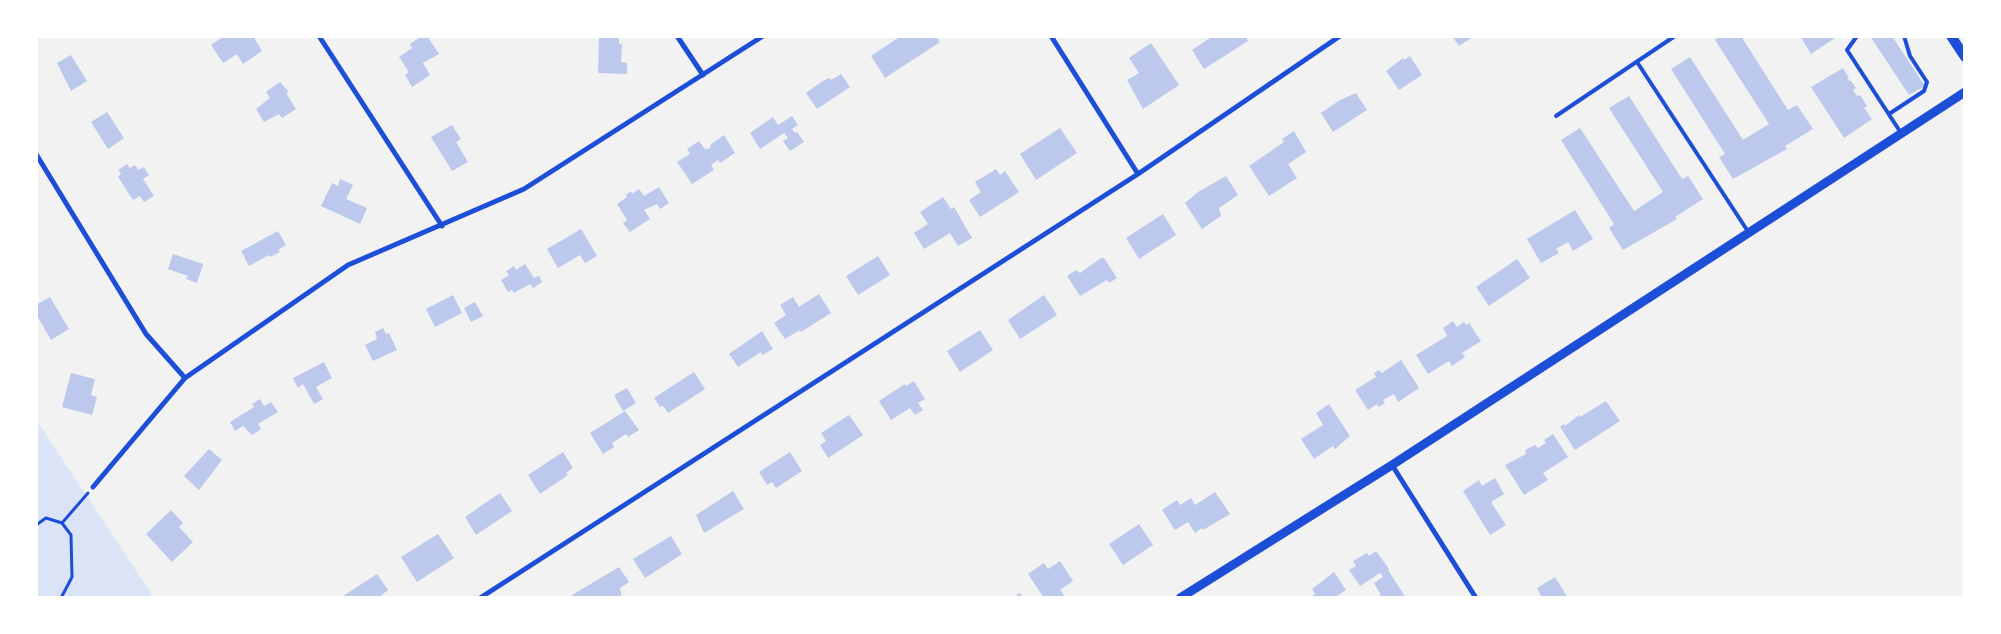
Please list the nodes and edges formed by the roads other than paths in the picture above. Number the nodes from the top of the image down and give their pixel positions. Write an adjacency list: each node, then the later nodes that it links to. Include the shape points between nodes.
1 (319, 36): 19 (street)
2 (677, 36): 12 (street)
3 (763, 36): 12 (street)
4 (1051, 36): 18 (street)
5 (1340, 36): 18 (street)
6 (1675, 36): 11 (lane)
7 (1857, 36): 14 (lane, via 1847,50)
8 (1904, 36): 14 (lane, via 1910,56 1927,86 1924,92)
9 (1951, 36): 10 (main road)
10 (1965, 57)
11 (1637, 62): 15 (lane); 20 (lane)
12 (703, 76): 19 (street, via 524,189)
13 (1965, 92): 16 (street)
14 (1889, 114): 16 (lane)
15 (1556, 116)
16 (1901, 133): 20 (street)
17 (36, 154): 21 (street, via 146,334)
18 (1138, 174): 24 (street)
19 (442, 226): 21 (street, via 348,265)
20 (1749, 232): 22 (street)
21 (185, 378): 23 (street)
22 (1392, 466): 25 (street); 26 (street)
23 (93, 487)
24 (480, 598)
25 (1180, 598)
26 (1476, 598)

